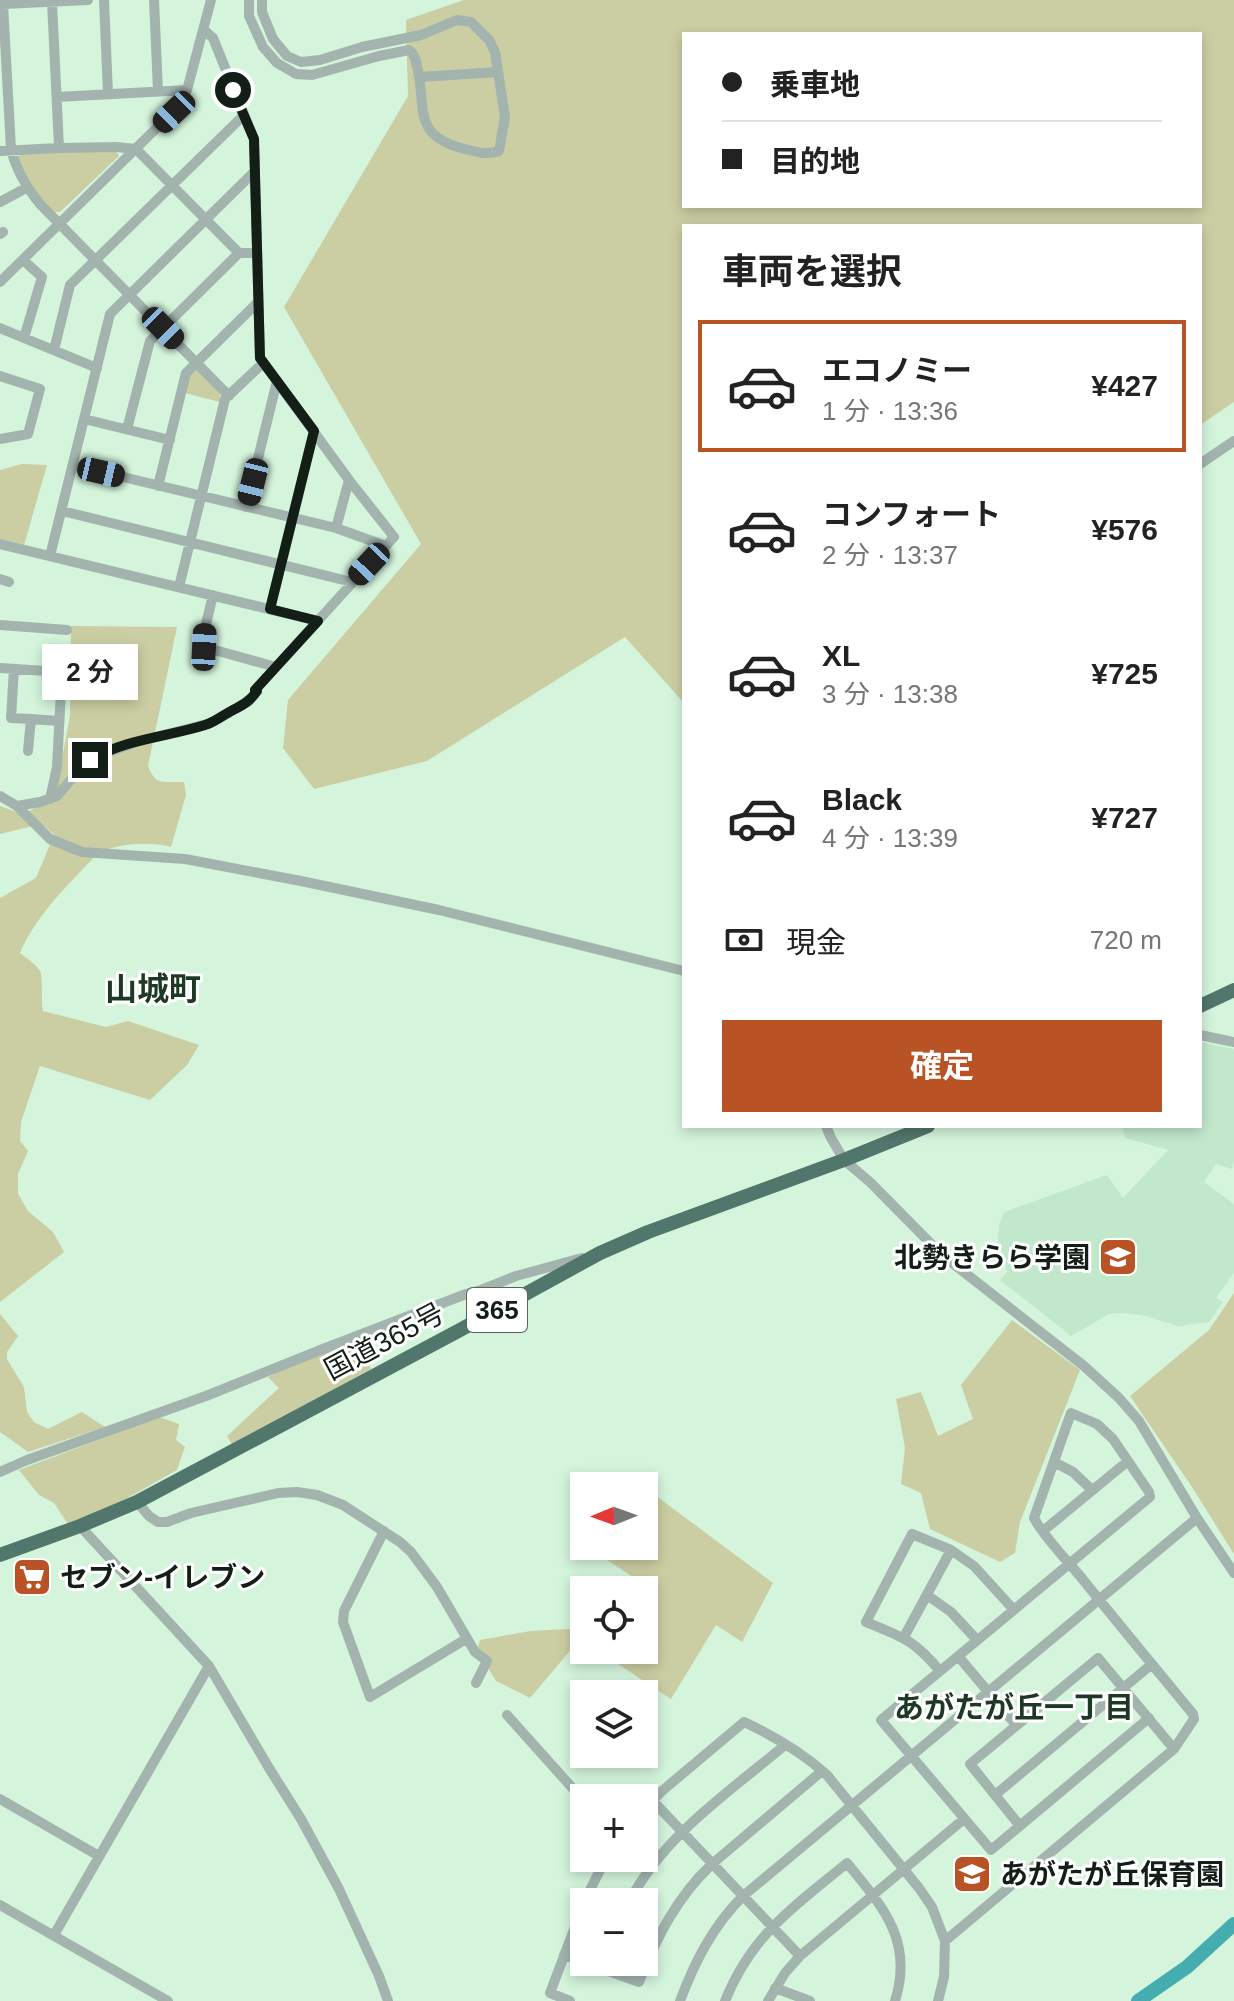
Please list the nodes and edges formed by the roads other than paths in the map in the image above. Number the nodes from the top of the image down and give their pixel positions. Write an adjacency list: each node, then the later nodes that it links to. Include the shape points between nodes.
1 (88, 0): 7 (street)
2 (104, 0): 14 (street)
3 (154, 0): 13 (street)
4 (211, 0): 9 (street)
5 (249, 0): 11 (street, via 249,16 263,47 296,74 312,75 409,50 415,54)
6 (262, 0): 10 (street, via 273,39 287,56 301,62 421,35 461,19 475,25 493,46)
7 (52, 2): 8 (street); 16 (street)
8 (2, 6): 15 (street)
9 (204, 30): 12 (street); 17 (street, via 213,38)
10 (498, 72): 11 (street); 11 (street, via 505,117 500,148 487,154 451,145 431,133)
11 (420, 77)
12 (187, 90): 13 (street); 19 (street, via 174,112)
13 (158, 91): 14 (street)
14 (108, 94): 16 (street)
15 (4, 97): 20 (street)
16 (57, 97): 18 (street)
17 (244, 115): 21 (street, via 254,139); 22 (street)
18 (59, 148): 19 (street); 20 (street)
19 (136, 149): 22 (street); 26 (street)
20 (6, 150): 23 (street)
21 (254, 172): 25 (street); 28 (street)
22 (172, 186): 25 (street); 30 (street)
23 (28, 187): 24 (street); 26 (street)
24 (0, 202)
25 (206, 220): 27 (street); 32 (street)
26 (60, 224): 29 (street); 30 (street)
27 (239, 253): 28 (street); 35 (street)
28 (256, 253): 33 (street)
29 (23, 260): 31 (street); 36 (street, via 42,277)
30 (96, 260): 32 (street); 37 (street, via 70,285)
31 (0, 282)
32 (130, 294): 35 (street); 40 (street, via 110,314)
33 (258, 302): 38 (street); 39 (street)
34 (0, 328): 36 (street)
35 (163, 328): 38 (street); 45 (street, via 147,345)
36 (24, 338): 37 (street)
37 (54, 350): 40 (street)
38 (196, 362): 43 (street); 48 (street, via 186,373)
39 (263, 363): 42 (street); 43 (street)
40 (97, 368): 44 (street)
41 (0, 376): 47 (street, via 40,389 28,434)
42 (277, 381): 46 (street); 55 (street)
43 (229, 396): 54 (street)
44 (84, 419): 45 (street); 51 (street)
45 (127, 429): 48 (street)
46 (314, 431): 52 (street); 57 (street)
47 (0, 439)
48 (170, 440): 53 (street)
49 (1234, 441): 50 (street)
50 (1202, 463)
51 (73, 465): 53 (street); 56 (street)
52 (349, 480): 58 (street); 61 (street, via 394,537)
53 (158, 486): 54 (street)
54 (201, 497): 55 (street); 59 (street)
55 (246, 507): 57 (street)
56 (62, 511): 59 (street); 62 (street)
57 (292, 519): 58 (street); 63 (street)
58 (336, 528): 61 (street)
59 (190, 542): 63 (street); 65 (street)
60 (0, 544): 62 (street)
61 (386, 546): 64 (street)
62 (50, 556): 65 (street)
63 (281, 564): 64 (street); 67 (street)
64 (352, 582): 68 (street)
65 (179, 587): 66 (street)
66 (213, 595): 67 (street); 71 (street, via 204,647)
67 (270, 609): 68 (street)
68 (318, 621): 71 (street)
69 (0, 625): 70 (street)
70 (67, 630)
71 (276, 667): 78 (street, via 238,708 203,726 95,757)
72 (0, 668): 73 (street)
73 (14, 669): 74 (street, via 11,718); 75 (street, via 62,672)
74 (31, 719): 75 (street); 76 (street)
75 (59, 721): 78 (street)
76 (28, 751)
77 (0, 796): 79 (street)
78 (50, 799): 79 (street)
79 (17, 806): 80 (street, via 50,839 82,852 185,859 301,881)
80 (682, 971)
81 (1234, 990): 82 (highway)
82 (1202, 1005)
83 (1202, 1035): 84 (street)
84 (1234, 1042)
85 (827, 1128): 87 (street)
86 (923, 1128): 87 (highway, 国道365号 / 365)
87 (844, 1160): 88 (highway, 国道365号 / 365); 94 (street, via 942,1255 1107,1386 1139,1421)
88 (600, 1253): 91 (street, via 466,1294); 93 (highway, 国道365号 / 365)
89 (1128, 1461): 90 (street, via 1104,1430 1071,1413); 92 (street); 100 (street, via 1150,1497)
90 (1054, 1462): 92 (street); 97 (street, via 1034,1518)
91 (0, 1472)
92 (1092, 1490): 97 (street)
93 (137, 1502): 95 (highway, 国道365号 / 365); 96 (street, via 149,1516 167,1522 297,1492 343,1505)
94 (1197, 1518): 101 (street); 103 (street)
95 (80, 1526): 99 (highway, 国道365号 / 365); 110 (street)
96 (384, 1531): 106 (street, via 411,1552); 106 (street, via 343,1622 370,1697)
97 (1043, 1531): 100 (street)
98 (951, 1550): 102 (street); 104 (street, via 974,1566); 105 (street, via 912,1534 866,1622)
99 (0, 1555)
100 (1070, 1564): 103 (street); 104 (street)
101 (1234, 1573)
102 (927, 1595): 105 (street); 107 (street)
103 (1099, 1599): 109 (street); 114 (street)
104 (1014, 1610): 107 (street)
105 (904, 1637): 111 (street)
106 (466, 1639): 112 (street, via 487,1661)
107 (977, 1640): 108 (street)
108 (958, 1656): 111 (street); 114 (street)
109 (1152, 1664): 113 (street); 119 (street, via 1193,1714)
110 (209, 1666): 131 (street); 151 (street, via 339,1889)
111 (940, 1671): 120 (street, via 881,1720)
112 (476, 1683)
113 (1124, 1688): 116 (street); 117 (street, via 1098,1658); 123 (street)
114 (988, 1692): 117 (street); 120 (street)
115 (507, 1715): 122 (street)
116 (1149, 1718): 119 (street); 129 (street)
117 (1016, 1725): 123 (street, via 970,1764)
118 (785, 1745): 121 (street); 124 (street, via 744,1722); 130 (street)
119 (1174, 1749): 142 (street)
120 (910, 1756): 126 (street); 128 (street)
121 (822, 1771): 126 (street); 132 (street)
122 (570, 1785)
123 (995, 1795): 129 (street)
124 (658, 1796)
125 (0, 1799): 131 (street)
126 (851, 1805): 133 (street); 136 (street)
127 (658, 1813): 130 (street)
128 (964, 1819): 129 (street, via 991,1850); 133 (street)
129 (1020, 1826)
130 (682, 1832): 132 (street); 134 (street)
131 (99, 1856): 139 (street)
132 (712, 1864): 136 (street); 140 (street, via 673,1910)
133 (904, 1868): 135 (street); 142 (street, via 926,1896)
134 (637, 1888)
135 (873, 1895): 138 (street, via 847,1863); 144 (street); 157 (street, via 900,1947)
136 (743, 1896): 138 (street); 153 (street, via 701,1950)
137 (0, 1905): 139 (street)
138 (772, 1926): 144 (street); 154 (street, via 743,1964)
139 (54, 1935): 150 (street)
140 (658, 1937)
141 (570, 1939): 143 (street)
142 (945, 1941): 158 (street)
143 (564, 1955): 145 (street); 149 (street)
144 (800, 1956): 148 (street)
145 (570, 1957)
146 (626, 1976): 147 (street, via 639,1982)
147 (642, 1976)
148 (775, 1988): 155 (street); 156 (street)
149 (549, 1997): 152 (street)
150 (168, 2001)
151 (388, 2001)
152 (570, 2001)
153 (680, 2001)
154 (725, 2001)
155 (768, 2001)
156 (810, 2001)
157 (895, 2001)
158 (938, 2001)

